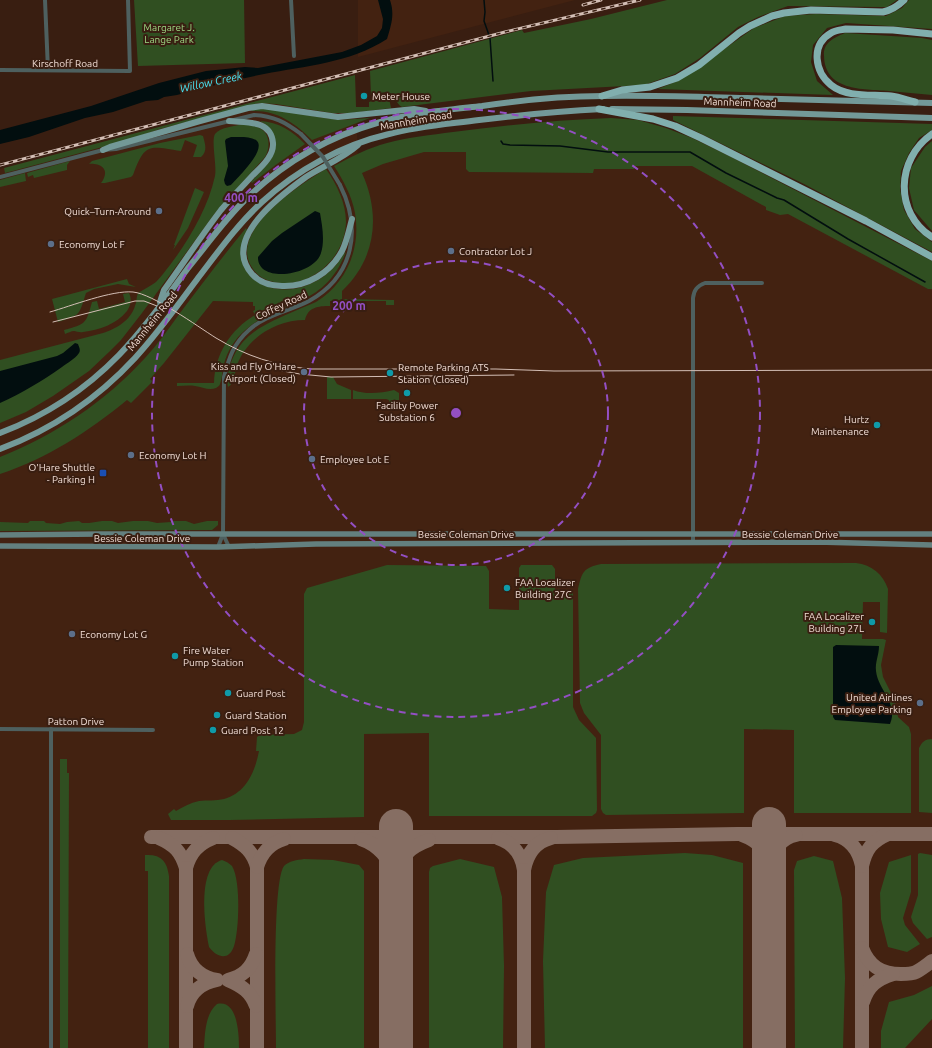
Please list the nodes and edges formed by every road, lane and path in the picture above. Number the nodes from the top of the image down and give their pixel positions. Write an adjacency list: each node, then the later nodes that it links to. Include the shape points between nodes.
1 (45, 0): 8 (street)
2 (128, 0): 8 (street, Kirschoff Road, via 130,71)
3 (292, 0): 6 (street)
4 (904, 0): 9 (highway, via 898,6 883,12 811,10 772,16 739,33 699,65 677,78 650,87 622,90)
5 (932, 34): 10 (highway, via 893,30 838,30 825,37 817,53 817,62 823,78 842,91 892,96)
6 (294, 56)
7 (0, 70): 8 (street, Kirschoff Road)
8 (48, 70)
9 (602, 96): 10 (main road, Mannheim Road); 13 (main road, Mannheim Road, via 510,102)
10 (915, 102): 11 (main road, Mannheim Road)
11 (932, 103)
12 (599, 110): 14 (main road, Mannheim Road, via 687,110); 17 (main road, Mannheim Road, via 521,115 444,124 408,129); 22 (highway, via 653,119 675,126)
13 (434, 112): 18 (main road, via 414,109 338,117 262,106 200,121); 24 (main road, Mannheim Road, via 404,116 362,128 320,145 288,164 259,186 232,213)
14 (932, 118)
15 (229, 120): 18 (street, Coffey Road, via 116,149); 20 (street, Coffey Road, bridge, via 254,115 266,116 285,123 301,134 323,157 340,185); 24 (main road, via 254,122 264,127 271,136 272,152 266,162 222,209 164,290)
16 (932, 134): 21 (highway, via 911,157 906,168 904,194 907,208 924,232)
17 (362, 142): 20 (main road, via 348,154 307,177 281,196 257,220 245,242 245,260 248,268 260,280 271,285 293,286 309,281 324,272 336,259 345,243); 26 (main road, Mannheim Road, via 314,164 262,202 235,231 147,345 108,385 80,407 50,425)
18 (103, 150): 19 (street, Coffey Road)
19 (0, 177)
20 (352, 219): 28 (street, Coffey Road, via 350,252 331,284 308,301 250,329 239,340 228,358 224,378)
21 (932, 237)
22 (932, 256)
23 (762, 283): 27 (street, via 705,283 698,286 692,298)
24 (157, 309): 25 (main road, Mannheim Road, via 119,354 86,384 44,413)
25 (0, 433)
26 (0, 449)
27 (694, 533): 28 (street, Bessie Coleman Drive); 29 (street, Bessie Coleman Drive); 31 (street)
28 (223, 534): 30 (street, Bessie Coleman Drive); 34 (street, Coffey Road); 35 (street, Coffey Road)
29 (932, 534)
30 (0, 535)
31 (694, 543): 32 (street, Bessie Coleman Drive); 35 (street, Bessie Coleman Drive, via 316,544)
32 (932, 545)
33 (0, 546): 34 (street, Bessie Coleman Drive)
34 (218, 547): 35 (street, Bessie Coleman Drive)
35 (229, 547)
36 (0, 729): 37 (street, Patton Drive)
37 (51, 729): 38 (street, Patton Drive); 39 (street)
38 (153, 730)
39 (51, 1048)

